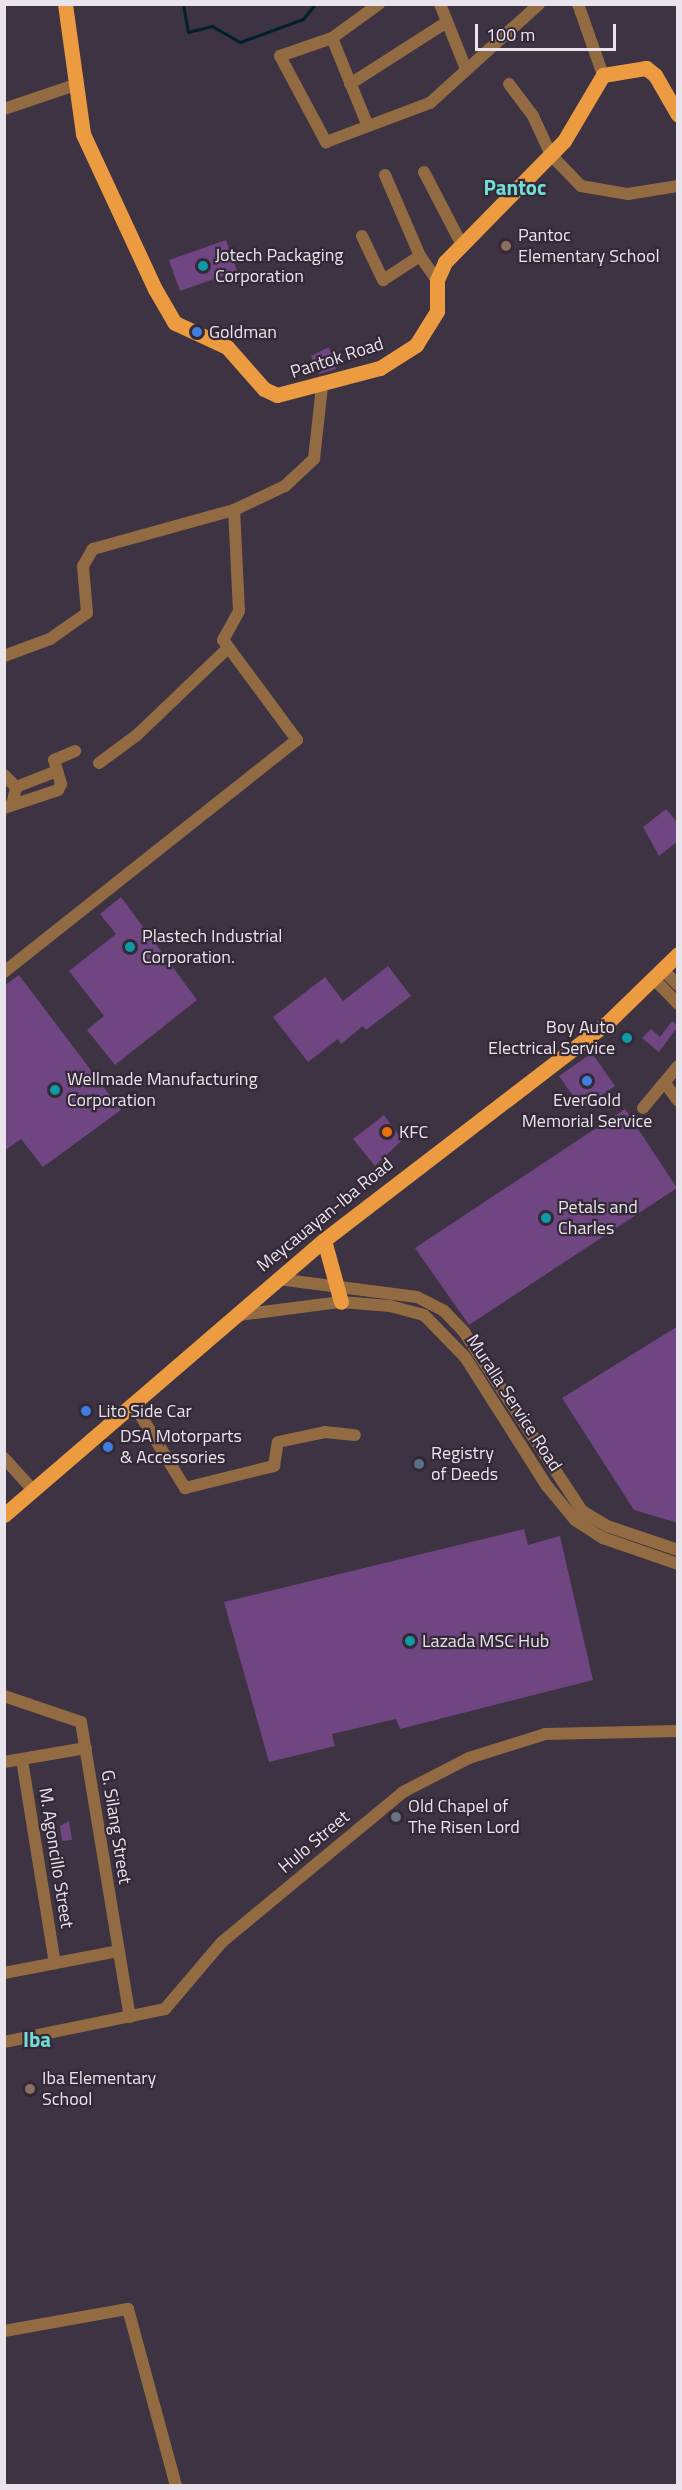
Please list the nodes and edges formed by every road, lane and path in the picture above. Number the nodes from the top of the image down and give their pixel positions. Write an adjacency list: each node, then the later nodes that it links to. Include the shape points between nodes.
1 (65, 4): 12 (main road, Pantok Road)
2 (379, 4): 7 (street)
3 (440, 4): 6 (street)
4 (539, 4): 8 (street)
5 (578, 4): 9 (street)
6 (447, 22): 8 (street); 10 (street)
7 (332, 38): 10 (street); 15 (street, via 280,56 326,142)
8 (466, 69): 15 (street, via 430,103)
9 (603, 75): 14 (main road, via 646,68 655,75); 16 (main road, via 577,122)
10 (350, 84): 15 (street)
11 (509, 84): 16 (street, via 532,116)
12 (75, 85): 13 (street); 24 (main road, Pantok Road, via 83,134 175,323 227,347 272,394)
13 (4, 109)
14 (678, 115)
15 (368, 126)
16 (551, 155): 19 (street, via 581,186 604,192 649,192); 21 (main road)
17 (424, 172): 21 (street)
18 (385, 175): 22 (street)
19 (678, 186)
20 (363, 236): 22 (street, via 383,280)
21 (462, 243): 23 (main road)
22 (420, 256): 23 (street)
23 (437, 280): 24 (main road, Pantok Road, via 437,311 416,345 380,368)
24 (322, 386): 25 (street, via 318,449 310,464 261,501)
25 (234, 510): 26 (street, via 239,611 223,637); 27 (street, via 93,549 83,560 87,612 50,639)
26 (226, 650): 29 (street, via 137,735); 35 (street, via 297,740)
27 (4, 656)
28 (75, 751): 30 (street, via 55,757)
29 (99, 763)
30 (57, 771): 32 (street); 33 (street, via 58,790)
31 (4, 775): 32 (street)
32 (16, 787): 33 (street)
33 (8, 806)
34 (678, 954): 36 (main road, Meycauayan-Iba Road)
35 (4, 972)
36 (658, 974): 37 (street); 38 (street); 43 (main road, Meycauayan-Iba Road, via 606,1024)
37 (678, 985)
38 (676, 998)
39 (678, 1066): 40 (street)
40 (664, 1083): 41 (street); 42 (street)
41 (678, 1101)
42 (643, 1108)
43 (324, 1240): 44 (main road, Meycauayan-Iba Road); 45 (main road)
44 (278, 1280): 45 (street, Muralla Service Road); 46 (main road, Meycauayan-Iba Road)
45 (339, 1294): 46 (street, Muralla Service Road); 52 (street, Muralla Service Road, via 417,1297 444,1311 470,1342 582,1511 607,1526); 53 (street, Muralla Service Road, via 401,1308 436,1322 465,1357 568,1514 603,1538)
46 (235, 1316): 47 (main road, Meycauayan-Iba Road)
47 (133, 1403): 48 (street, via 185,1488 274,1466 278,1442 325,1432); 50 (main road, Meycauayan-Iba Road)
48 (356, 1435)
49 (4, 1458): 50 (street)
50 (33, 1490): 51 (main road, Meycauayan-Iba Road)
51 (4, 1515)
52 (678, 1550)
53 (678, 1564)
54 (4, 1696): 56 (street, G. Silang Street, via 81,1722)
55 (678, 1731): 62 (street, Hulo Street, via 545,1734 499,1746 437,1773 403,1792 222,1942 191,1974 171,2004)
56 (86, 1748): 57 (street); 59 (street, G. Silang Street)
57 (22, 1760): 58 (street); 60 (street, M. Agoncillo Street)
58 (4, 1762)
59 (118, 1951): 60 (street); 62 (street, G. Silang Street)
60 (55, 1963): 61 (street)
61 (4, 1973)
62 (130, 2017): 63 (street, Hulo Street)
63 (4, 2042)
64 (4, 2331): 65 (street, via 128,2309)
65 (176, 2486)

